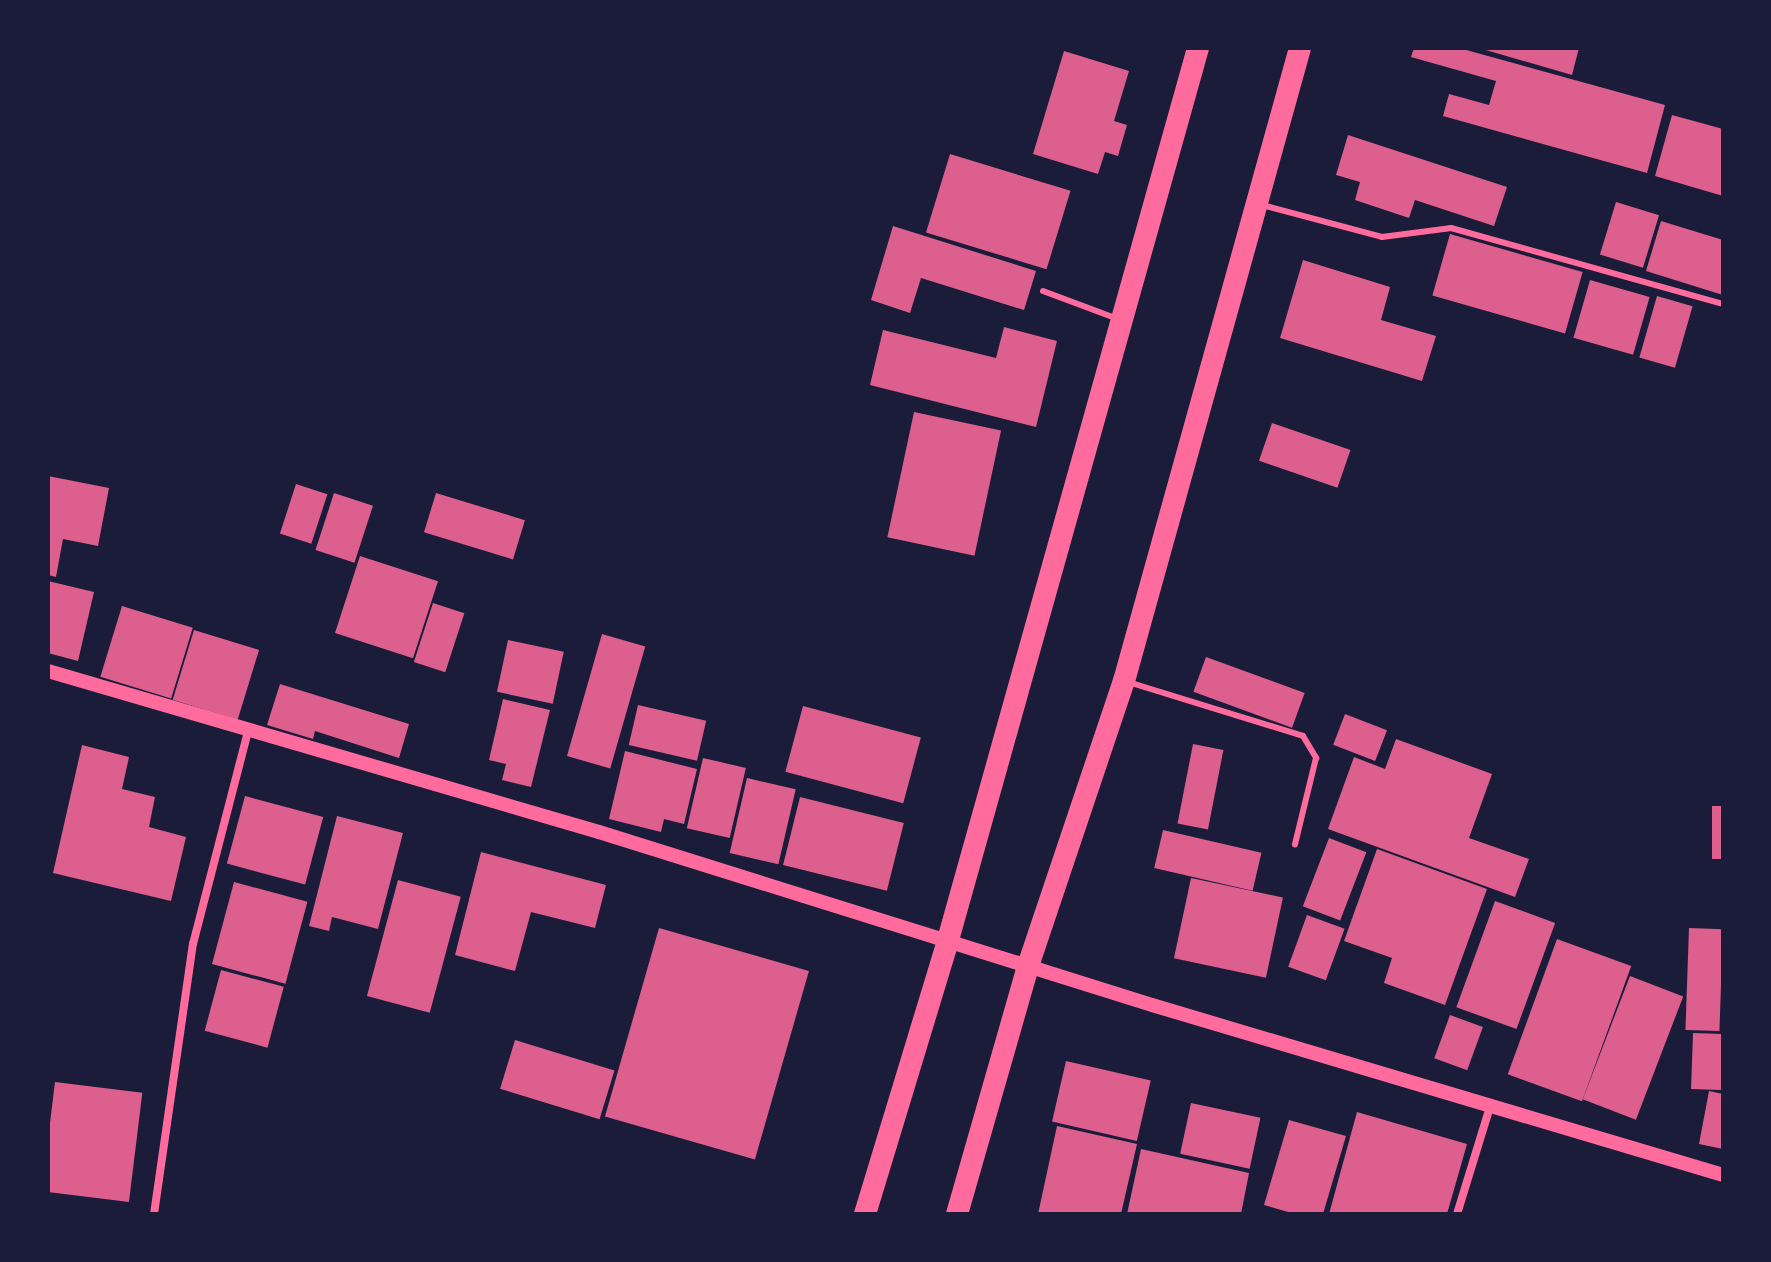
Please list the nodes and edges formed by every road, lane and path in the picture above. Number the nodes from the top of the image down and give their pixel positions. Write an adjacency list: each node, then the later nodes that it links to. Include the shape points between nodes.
1 (1198, 48): 6 (highway)
2 (1300, 48): 3 (highway)
3 (1255, 203): 5 (lane, via 1382,237 1451,228); 8 (highway)
4 (1043, 291): 6 (lane)
5 (1723, 304)
6 (1122, 320): 11 (highway)
7 (48, 671): 9 (street)
8 (1124, 681): 10 (lane, via 1303,736 1316,758); 12 (highway)
9 (248, 732): 11 (street); 15 (street, via 193,944)
10 (1295, 844)
11 (948, 940): 12 (street); 16 (highway)
12 (1029, 963): 13 (street); 17 (highway)
13 (1490, 1107): 14 (street); 18 (street)
14 (1723, 1175)
15 (154, 1214)
16 (865, 1214)
17 (957, 1214)
18 (1457, 1214)

